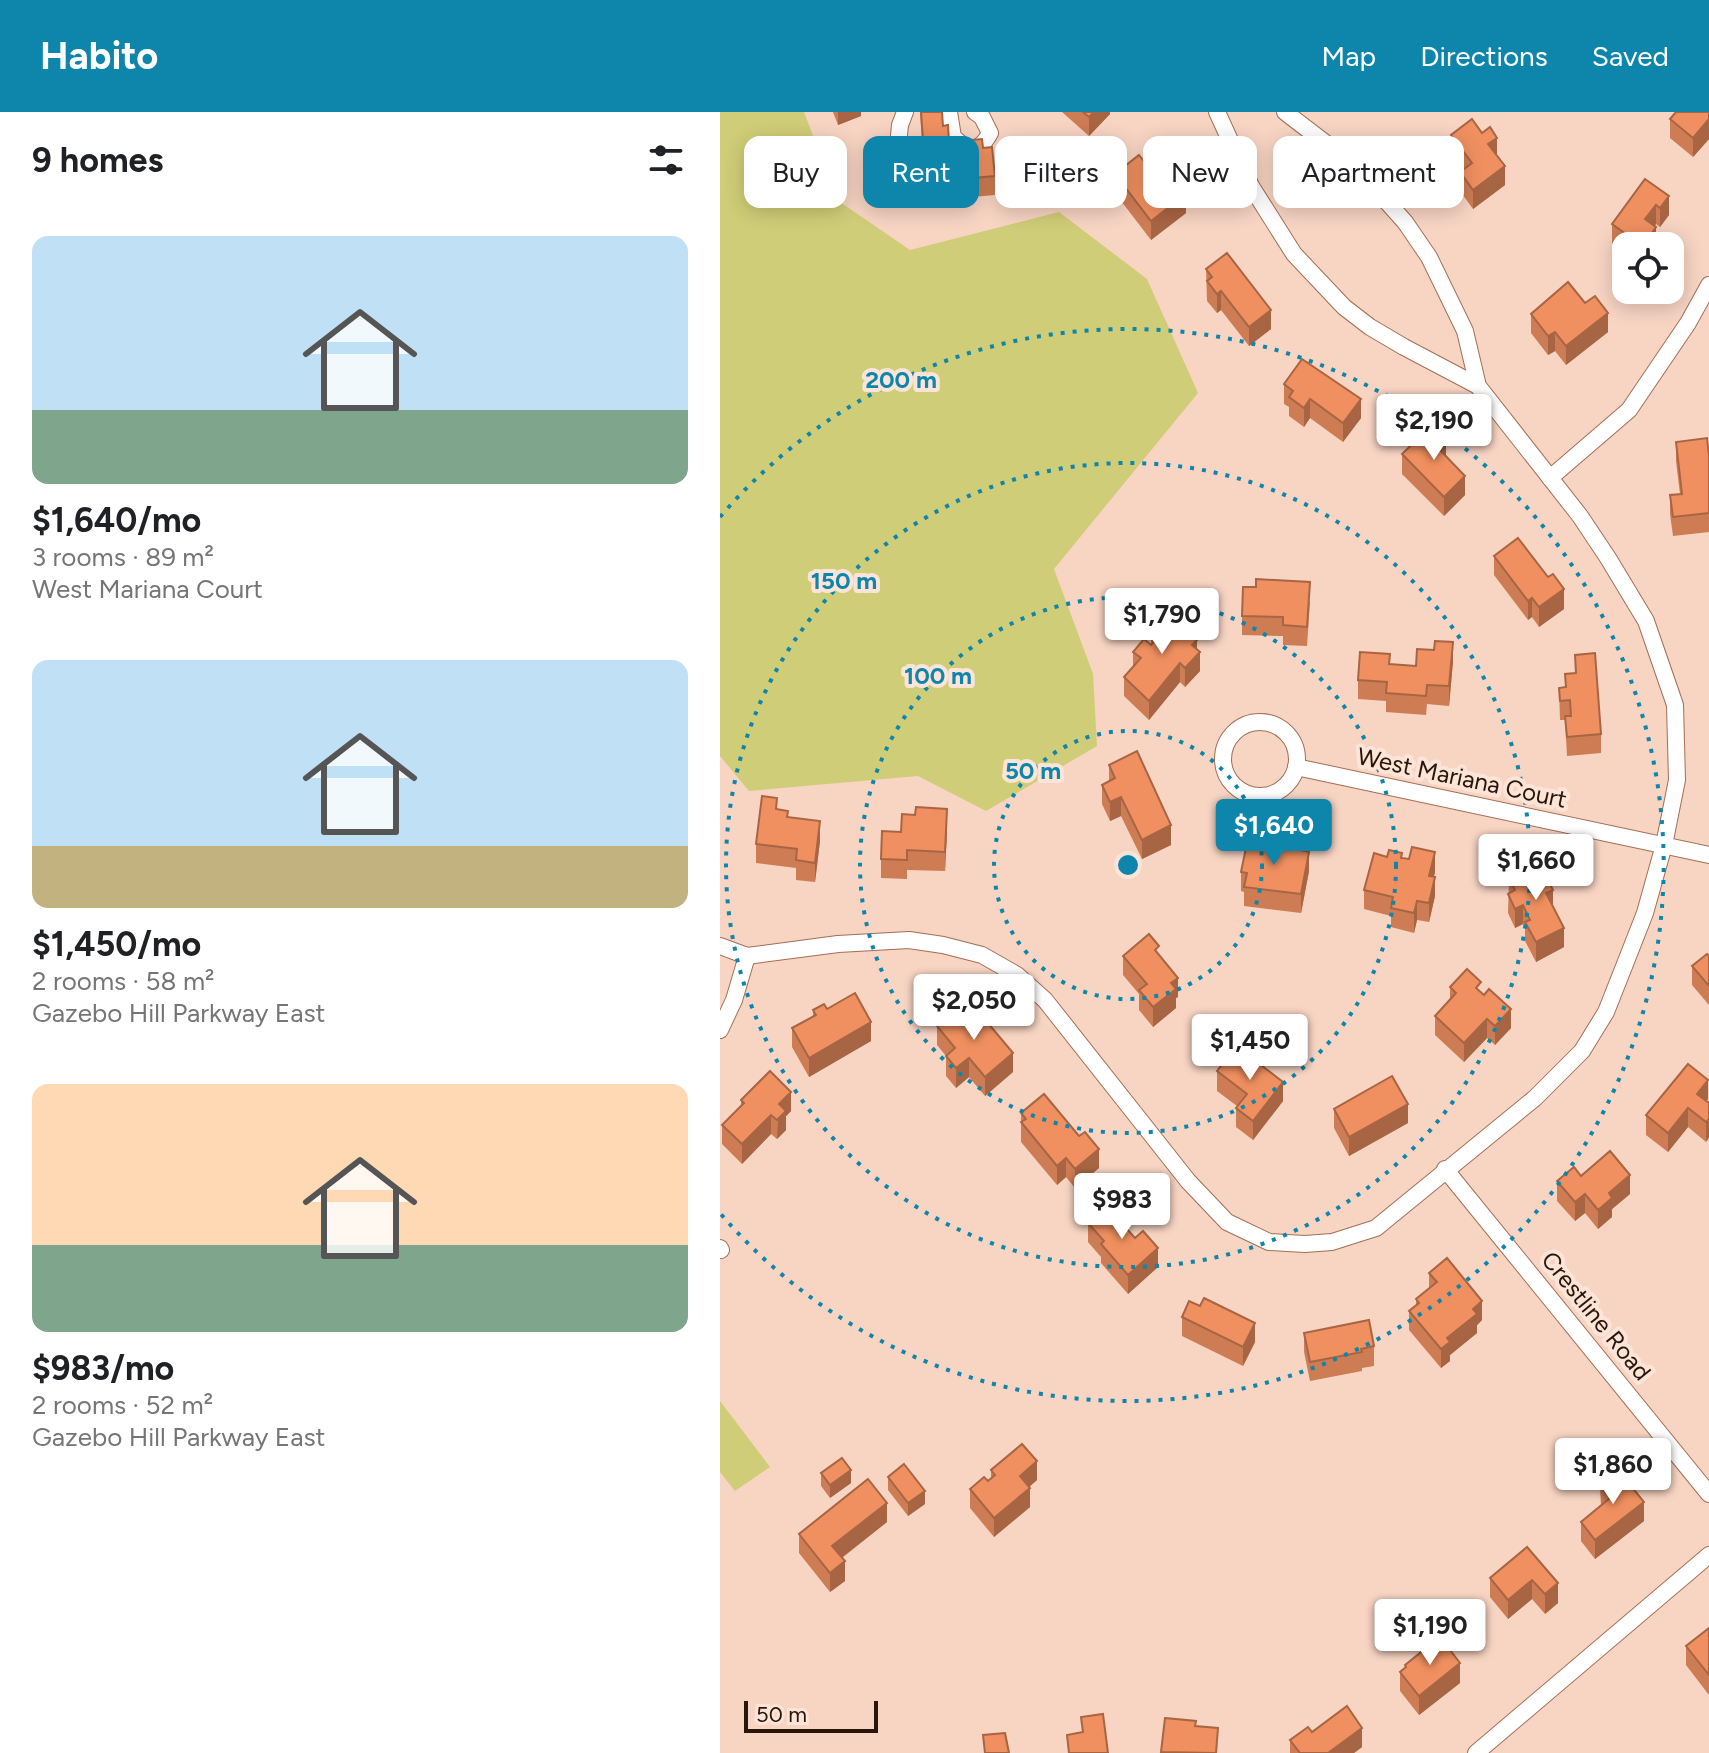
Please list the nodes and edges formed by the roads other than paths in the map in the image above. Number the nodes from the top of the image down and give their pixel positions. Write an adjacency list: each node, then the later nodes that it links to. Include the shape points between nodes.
1 (905, 112): 6 (street)
2 (949, 112): 3 (street, via 953,137 967,149 976,149 990,133)
3 (975, 112)
4 (1217, 112): 8 (street, via 1251,186 1294,254 1344,307)
5 (1285, 112): 8 (street, via 1354,165 1405,222 1429,257 1465,331)
6 (899, 136)
7 (1709, 285): 9 (street, via 1629,410)
8 (1478, 386): 9 (street)
9 (1550, 478): 11 (street, via 1646,621 1675,705 1677,780)
10 (1296, 767): 10 (street, via 1293,742 1275,725 1250,723 1229,738 1224,750 1232,783 1251,794 1274,792); 11 (street, West Mariana Court)
11 (1664, 845): 12 (street, West Mariana Court); 16 (street, via 1645,913 1606,1012 1582,1051 1535,1098)
12 (1709, 855)
13 (720, 946): 14 (street)
14 (747, 956): 15 (street); 16 (street, via 909,940 982,955 1017,975 1045,1000 1188,1181 1227,1222 1269,1242 1332,1242 1376,1228)
15 (720, 1030)
16 (1445, 1169): 17 (street, Crestline Road)
17 (1709, 1494)
18 (1709, 1555): 19 (street)
19 (1476, 1753)

